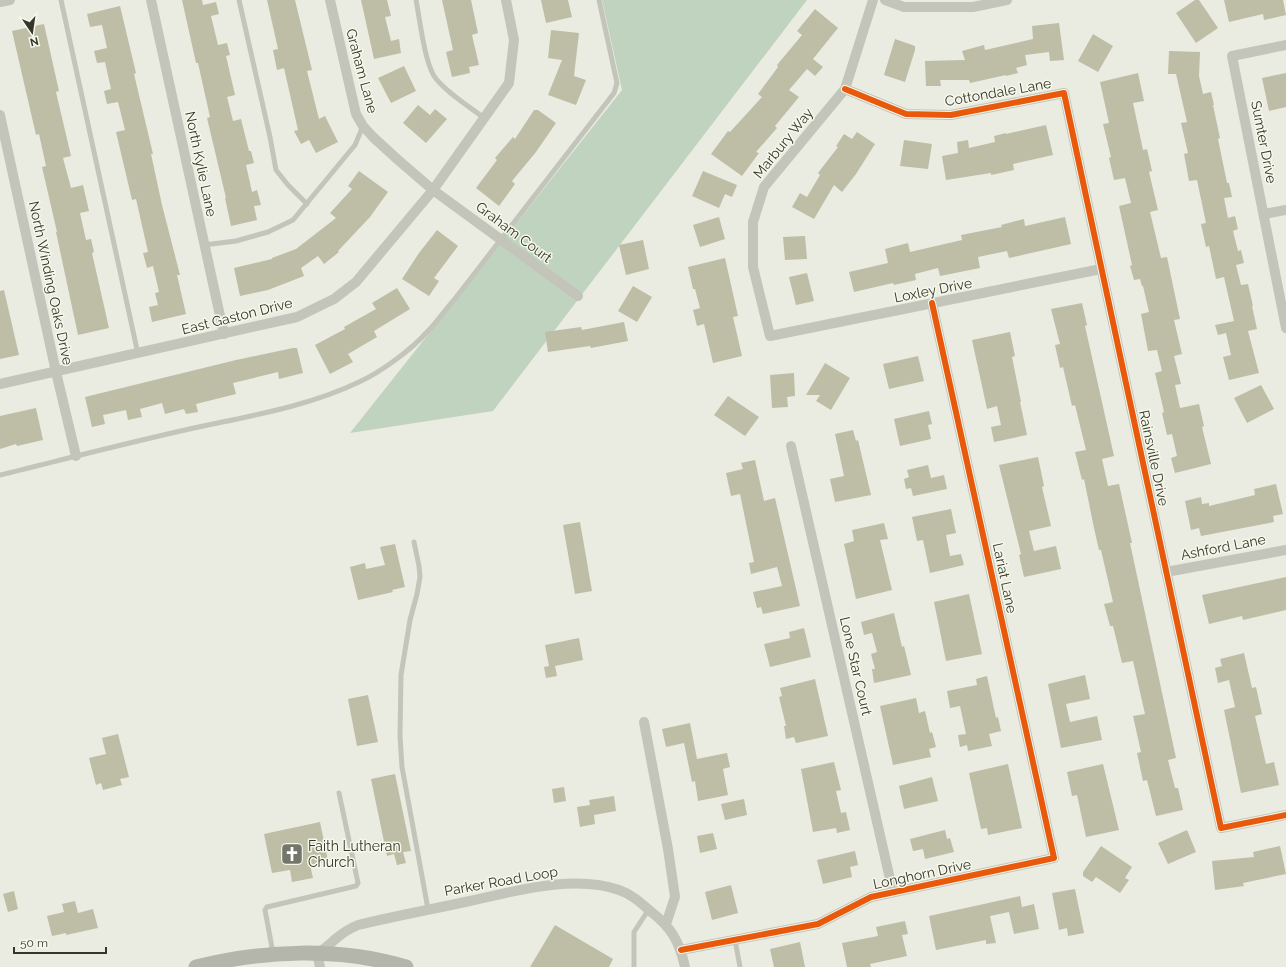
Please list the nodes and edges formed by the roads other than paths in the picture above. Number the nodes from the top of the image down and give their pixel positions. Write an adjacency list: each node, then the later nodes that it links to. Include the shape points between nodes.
1 (10, 0): 12 (street)
2 (61, 0): 31 (lane)
3 (151, 0): 24 (street, North Kylie Lane)
4 (239, 0): 20 (lane, via 276,170)
5 (330, 0): 18 (street, Graham Lane, via 356,114)
6 (416, 0): 17 (lane, via 428,62 434,76 445,88)
7 (506, 0): 17 (street, East Gaston Drive, via 514,40 509,83)
8 (599, 0): 23 (lane, via 617,83 614,93)
9 (873, 0): 14 (street, Marbury Way)
10 (885, 0): 11 (street, via 904,7 973,7)
11 (1007, 0)
12 (0, 2)
13 (1286, 45): 22 (street, Sumter Drive, via 1232,56)
14 (845, 89): 15 (street, Cottondale Lane, via 906,114 951,114); 30 (street, Marbury Way, via 764,187 753,222 753,267)
15 (1064, 93): 25 (street, Rainsville Drive)
16 (0, 115): 32 (street, North Winding Oaks Drive)
17 (484, 118): 19 (street, East Gaston Drive)
18 (363, 126): 19 (street, Graham Lane); 20 (lane, via 355,145)
19 (433, 190): 23 (street, Graham Court); 29 (street, East Gaston Drive, via 356,282 334,299 297,317)
20 (307, 204): 24 (lane, via 293,220 268,232 236,241)
21 (1286, 210): 22 (street)
22 (1264, 214): 28 (street, Sumter Drive)
23 (501, 239): 26 (street, Graham Court); 35 (lane, via 426,333 383,368 360,382 292,406)
24 (204, 245): 29 (street, North Kylie Lane)
25 (1101, 269): 27 (street, Loxley Drive); 39 (street, Rainsville Drive)
26 (578, 296)
27 (932, 303): 30 (street, Loxley Drive); 43 (street, Lariat Lane)
28 (1286, 328)
29 (224, 334): 31 (street, East Gaston Drive)
30 (770, 336)
31 (138, 354): 32 (street, East Gaston Drive)
32 (56, 372): 33 (street, East Gaston Drive); 35 (street, North Winding Oaks Drive)
33 (0, 384)
34 (792, 446): 44 (street, Lone Star Court)
35 (76, 456): 36 (lane)
36 (0, 475)
37 (414, 542): 45 (lane, via 420,577 401,675 401,751)
38 (1286, 550): 39 (street, Ashford Lane)
39 (1166, 572): 42 (street, Rainsville Drive, via 1221,828)
40 (644, 722): 47 (street, via 675,897)
41 (339, 793): 50 (lane, via 358,883 356,886 267,907 265,910)
42 (1286, 815)
43 (1054, 858): 44 (street, Longhorn Drive)
44 (893, 892): 48 (street, Longhorn Drive, via 871,897 818,924)
45 (428, 909): 46 (street, Parker Road Loop, via 536,887 567,884 602,885 619,890 630,894); 51 (street, Parker Road Loop, via 358,925 337,937)
46 (648, 909): 47 (street, Parker Road Loop); 54 (lane, via 634,932)
47 (666, 924): 49 (street, Parker Road Loop)
48 (735, 940): 49 (street, Longhorn Drive); 56 (lane)
49 (681, 950): 55 (street, Parker Road Loop)
50 (274, 954): 51 (main road); 53 (main road)
51 (318, 960): 52 (main road, via 361,957)
52 (401, 966)
53 (196, 967)
54 (634, 967)
55 (685, 967)
56 (740, 967)

